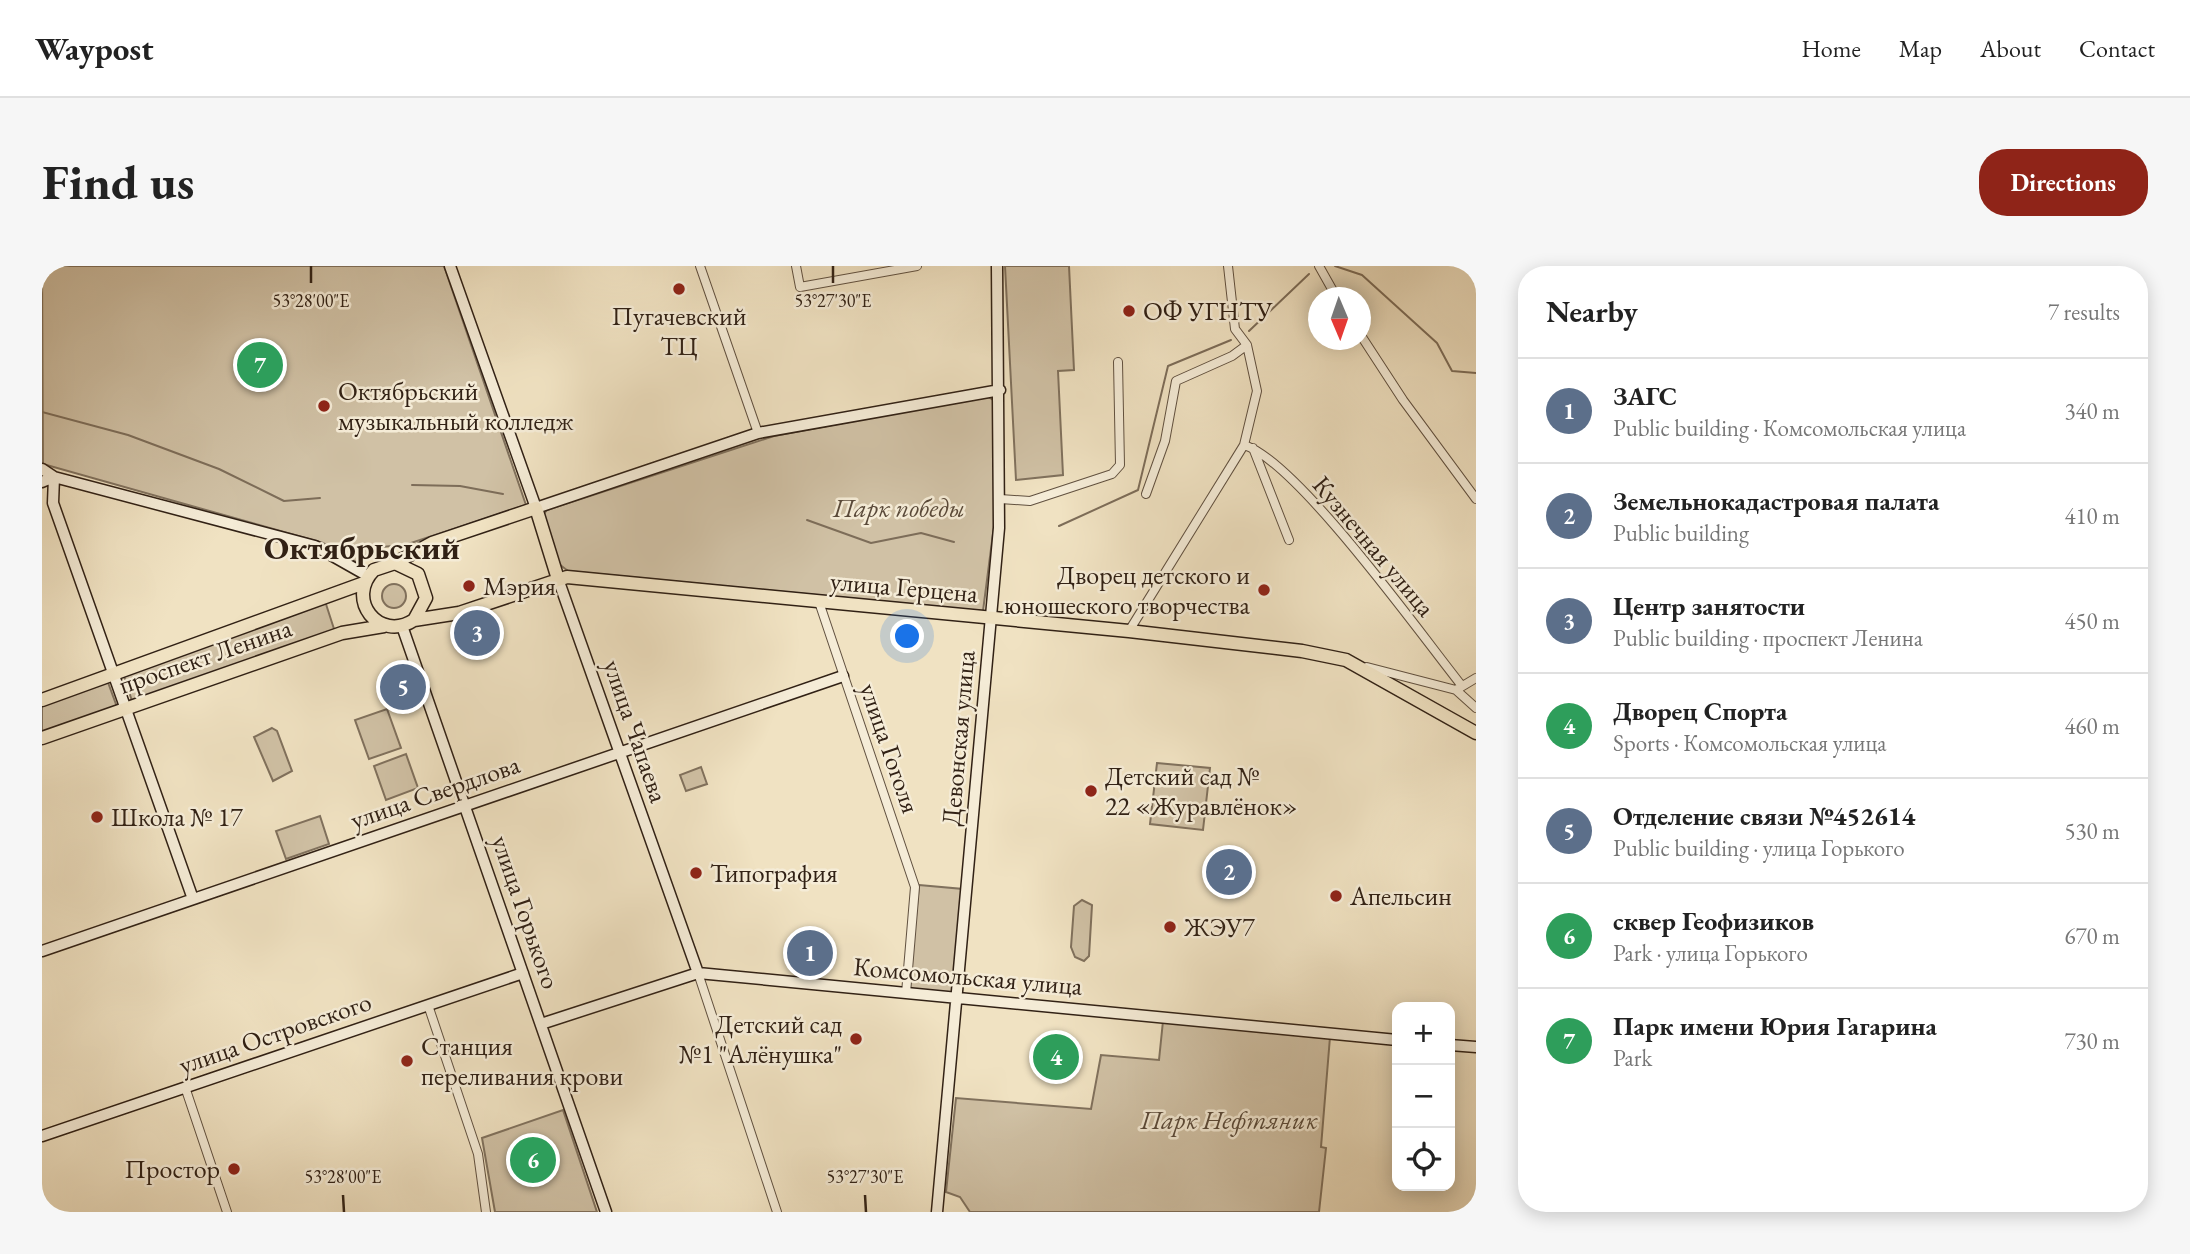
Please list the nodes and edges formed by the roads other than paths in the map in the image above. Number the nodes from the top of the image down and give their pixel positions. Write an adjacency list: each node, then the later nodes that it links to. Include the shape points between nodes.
1 (450, 266): 22 (street, улица Чапаева)
2 (700, 266): 13 (street)
3 (796, 266): 7 (street, via 800,288)
4 (997, 266): 12 (street, Девонская улица)
5 (1228, 266): 9 (street, via 1235,329)
6 (1319, 266): 8 (street)
7 (910, 267)
8 (1331, 287)
9 (1247, 345): 14 (street, via 1257,391); 19 (street, via 1233,356 1175,381 1165,441)
10 (1370, 350): 21 (street)
11 (1118, 362): 20 (street, via 1120,465 1112,474 1030,501)
12 (1000, 390): 13 (street); 20 (street, Девонская улица)
13 (758, 433): 22 (street)
14 (1244, 445): 15 (street, Кузнечная улица); 31 (street)
15 (1253, 448): 23 (street); 36 (street, Кузнечная улица, via 1319,508)
16 (42, 469): 17 (street)
17 (54, 477): 18 (street); 25 (street, via 315,546); 33 (street, via 53,503)
18 (42, 482)
19 (1146, 494)
20 (1000, 499): 28 (street, Девонская улица)
21 (1476, 499)
22 (536, 508): 24 (main road, via 432,543); 26 (main road, улица Чапаева)
23 (1289, 540)
24 (396, 563): 25 (main road, via 382,565); 29 (main road, via 412,568 426,589 424,606)
25 (366, 579): 30 (main road, via 362,592 365,609); 33 (main road, проспект Ленина)
26 (558, 579): 27 (main road, улица Герцена); 29 (main road, via 459,613); 42 (street, улица Чапаева)
27 (819, 602): 28 (main road, улица Герцена); 34 (street, улица Гоголя)
28 (992, 618): 31 (main road, улица Герцена); 49 (street, Девонская улица)
29 (408, 623): 30 (main road); 43 (street, улица Горького)
30 (386, 626): 38 (main road, проспект Ленина, via 342,634)
31 (1129, 631): 32 (main road, улица Герцена, via 1311,652)
32 (1360, 665): 36 (street); 40 (main road, улица Герцена)
33 (113, 676): 37 (main road, проспект Ленина); 38 (street)
34 (843, 676): 42 (street, улица Свердлова); 48 (street, улица Гоголя, via 915,887)
35 (1476, 678): 36 (street)
36 (1459, 688): 39 (street, Кузнечная улица)
37 (42, 700)
38 (125, 708): 41 (main road, проспект Ленина); 44 (street)
39 (1476, 708)
40 (1476, 733)
41 (42, 738)
42 (619, 753): 43 (street, улица Свердлова); 47 (street, улица Чапаева)
43 (465, 806): 44 (street, улица Свердлова); 46 (street, улица Горького)
44 (193, 899): 45 (street, улица Свердлова)
45 (42, 951)
46 (523, 973): 50 (street, улица Островского); 51 (street, улица Горького)
47 (698, 973): 48 (street, Комсомольская улица); 51 (street, Комсомольская улица); 60 (street, улица Чапаева)
48 (906, 993): 49 (street, Комсомольская улица)
49 (957, 998): 52 (street, Комсомольская улица); 61 (street, Девонская улица)
50 (428, 1005): 55 (street, улица Островского); 58 (street, via 478,1154)
51 (541, 1024): 59 (street, улица Горького)
52 (1392, 1040)
53 (1455, 1045): 54 (street)
54 (1476, 1047)
55 (185, 1087): 56 (street, улица Островского); 57 (street)
56 (42, 1136)
57 (228, 1212)
58 (485, 1212)
59 (606, 1212)
60 (778, 1212)
61 (937, 1212)

